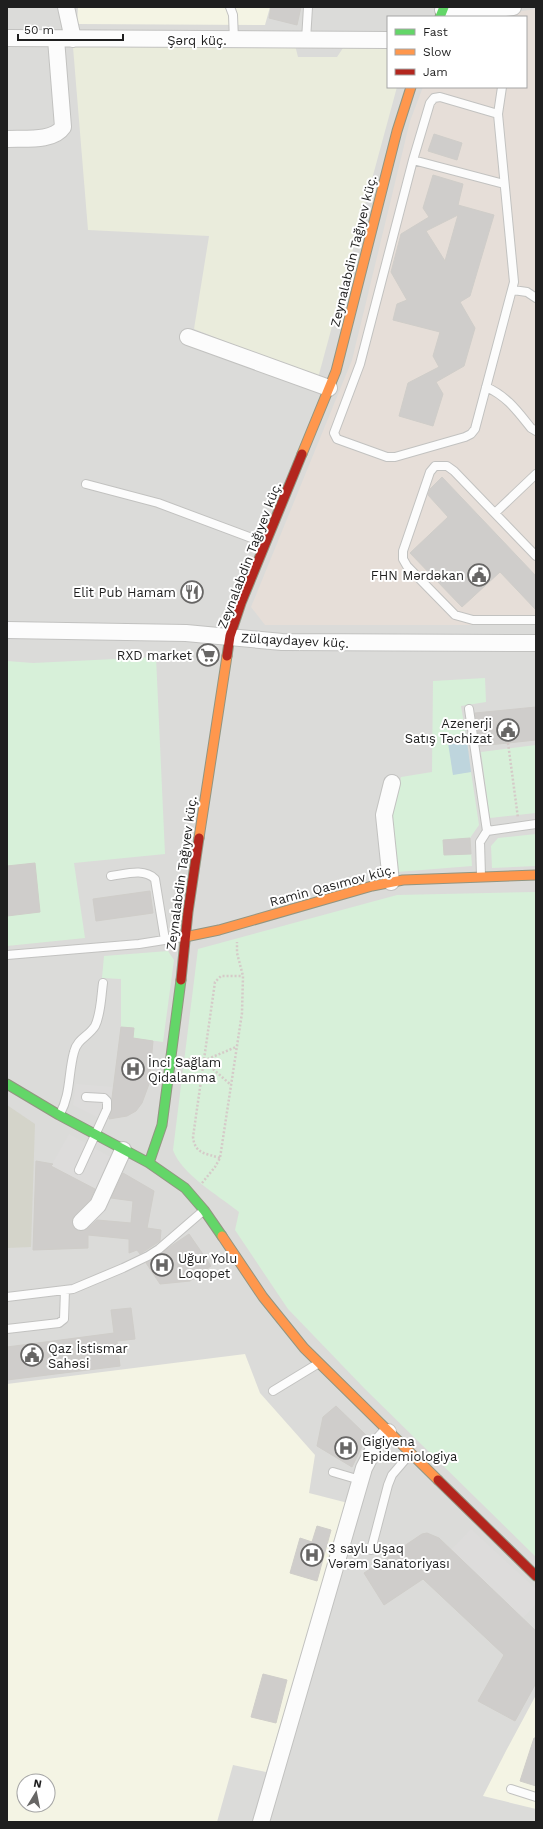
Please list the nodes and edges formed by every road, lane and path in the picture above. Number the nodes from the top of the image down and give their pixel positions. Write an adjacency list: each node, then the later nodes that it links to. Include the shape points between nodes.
1 (66, 7): 7 (street)
2 (230, 7): 9 (lane, via 233,15)
3 (308, 7): 10 (lane)
4 (513, 7): 5 (street, via 457,14)
5 (442, 12)
6 (7, 38): 8 (street, Şərq küç.)
7 (73, 38): 8 (street, Şərq küç.); 9 (street, Şərq küç.)
8 (56, 39): 15 (street, via 63,126 58,133 50,136)
9 (234, 40): 10 (street, Şərq küç.)
10 (306, 40): 11 (street, Şərq küç.)
11 (387, 40)
12 (411, 88): 22 (street, Zeynalabdin Tağıyev küç., via 397,131 342,350)
13 (502, 88): 14 (lane)
14 (498, 114): 16 (lane, via 440,97 434,98 426,112); 17 (lane)
15 (7, 139)
16 (413, 160): 17 (lane); 21 (lane, via 360,364 334,433 337,439 387,457 458,439 471,434 475,429)
17 (504, 184): 18 (lane, via 513,267)
18 (512, 290): 19 (lane, via 527,292); 21 (lane)
19 (536, 298)
20 (188, 337): 22 (street)
21 (486, 387): 23 (lane, via 508,400)
22 (329, 388): 27 (street, Zeynalabdin Tağıyev küç.)
23 (536, 431)
24 (536, 474): 26 (lane)
25 (86, 484): 27 (lane, via 158,502)
26 (495, 513): 28 (lane); 29 (lane, via 454,471 447,466 435,466 430,472 405,544 403,558 407,566 455,615 473,620)
27 (266, 543): 31 (street, Zeynalabdin Tağıyev küç.)
28 (536, 556)
29 (536, 620)
30 (7, 630): 31 (street, Zülqaydayev küç.)
31 (230, 636): 32 (street, Zülqaydayev küç., via 294,642); 43 (street, Zeynalabdin Tağıyev küç.)
32 (536, 643)
33 (469, 709): 38 (lane)
34 (508, 743): 37 (path)
35 (392, 783): 42 (street, via 384,815)
36 (536, 824): 37 (lane)
37 (519, 826): 38 (lane)
38 (487, 831): 41 (lane, via 480,842)
39 (536, 875): 41 (street, Ramin Qasımov küç.)
40 (111, 876): 45 (lane, via 150,873 155,879)
41 (481, 876): 42 (street, Ramin Qasımov küç., via 416,878)
42 (391, 882): 43 (street, Ramin Qasımov küç., via 219,930)
43 (185, 937): 45 (lane); 59 (street, Zeynalabdin Tağıyev küç., via 162,1125)
44 (237, 938): 47 (path, via 237,953)
45 (165, 940): 46 (lane)
46 (7, 955)
47 (243, 976): 49 (path, via 242,1013); 51 (path, via 221,976 215,982)
48 (102, 983): 55 (lane, via 98,1017 94,1026 77,1043 69,1093)
49 (237, 1047): 51 (path); 53 (path)
50 (184, 1058): 51 (path)
51 (204, 1061): 53 (path); 58 (path, via 192,1137 198,1151)
52 (7, 1084): 55 (street)
53 (231, 1085): 58 (path)
54 (86, 1097): 56 (lane, via 104,1098 107,1101 105,1117)
55 (59, 1115): 56 (street)
56 (96, 1135): 57 (street); 60 (lane)
57 (123, 1150): 59 (street); 63 (street, via 98,1205)
58 (220, 1158): 61 (path)
59 (149, 1163): 62 (street, via 185,1188)
60 (79, 1170)
61 (202, 1183)
62 (204, 1210): 64 (lane, via 148,1256 73,1289); 67 (street, via 263,1297)
63 (81, 1222)
64 (65, 1290): 65 (lane); 66 (lane, via 66,1312 64,1319 59,1323)
65 (7, 1297)
66 (7, 1329)
67 (318, 1363): 68 (lane); 69 (street)
68 (273, 1392)
69 (388, 1432): 70 (street); 72 (street, via 370,1454)
70 (410, 1454): 73 (lane, via 388,1485); 74 (street)
71 (333, 1472): 72 (lane)
72 (360, 1480): 77 (street)
73 (371, 1550)
74 (536, 1576)
75 (511, 1789): 76 (lane)
76 (536, 1797)
77 (261, 1822)

